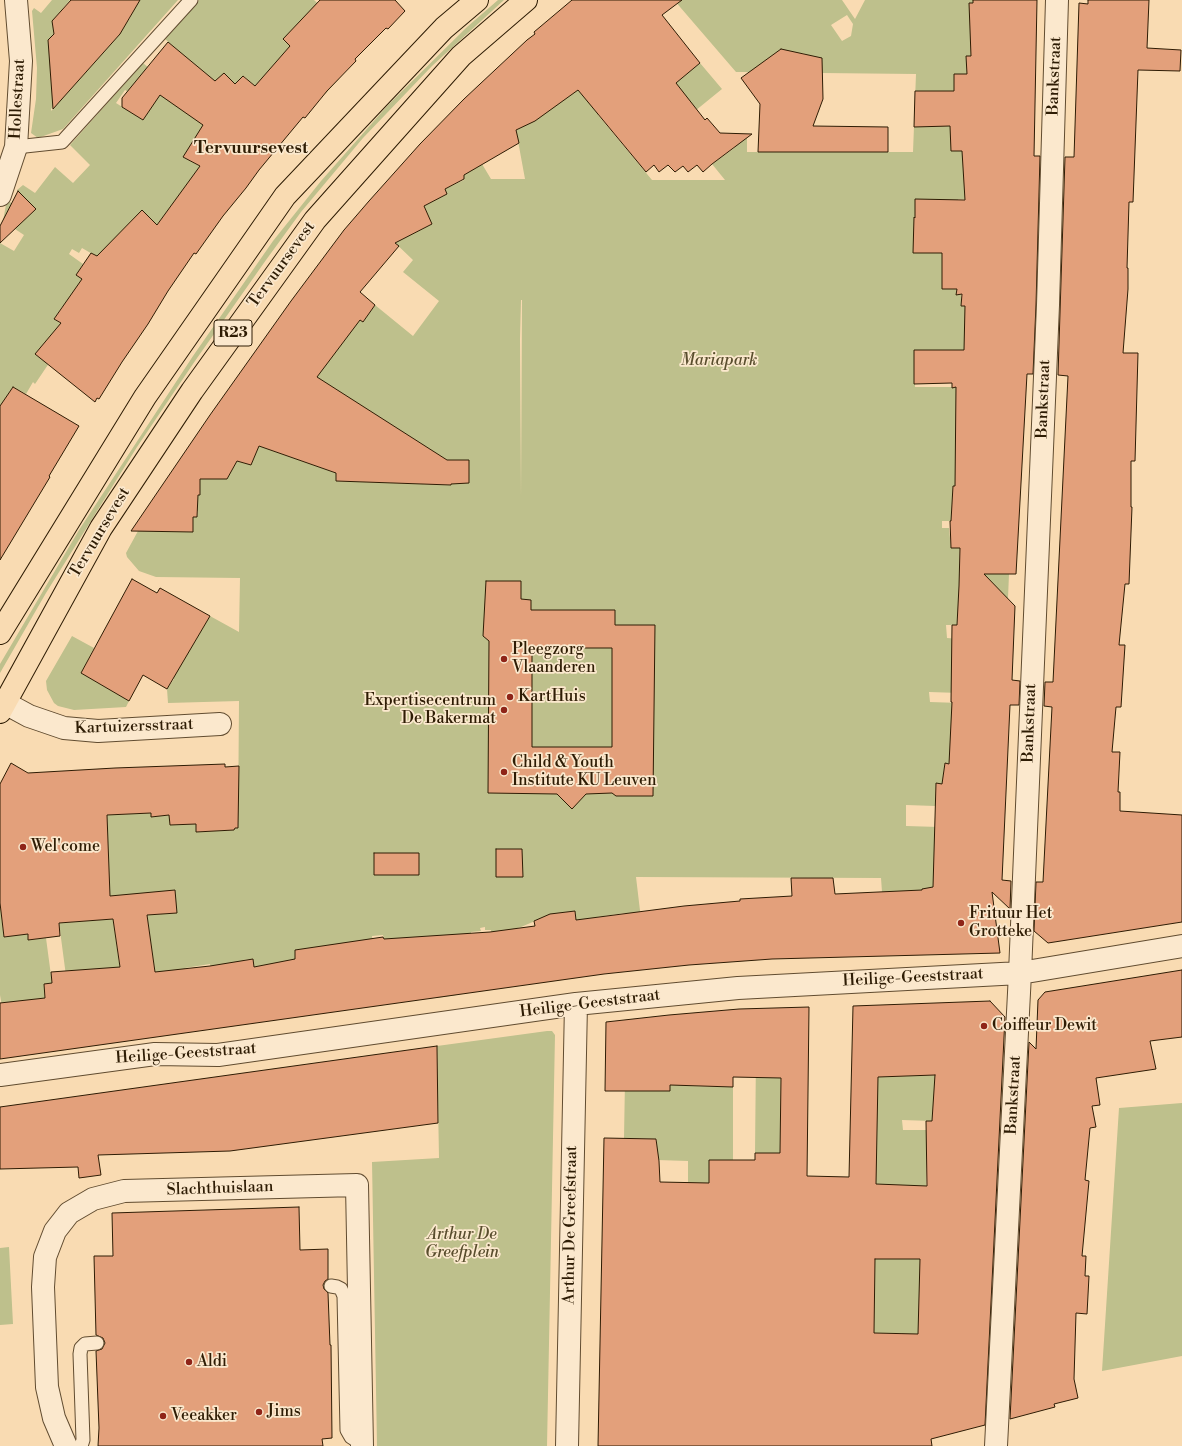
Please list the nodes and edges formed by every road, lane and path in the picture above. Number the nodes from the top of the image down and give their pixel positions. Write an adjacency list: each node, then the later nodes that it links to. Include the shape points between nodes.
1 (16, 0): 6 (street, Hollestraat, via 21,61)
2 (191, 0): 6 (lane, via 62,142)
3 (477, 0): 8 (main road, Tervuursevest / R23, via 444,28 285,196 145,397)
4 (526, 0): 9 (main road, Tervuursevest / R23, via 461,56 315,220 192,391 101,528)
5 (1057, 0): 12 (street, Bankstraat, via 1048,304)
6 (16, 147): 7 (street, Hollestraat)
7 (0, 195)
8 (0, 633)
9 (2, 708): 10 (street, Kartuizersstraat, via 64,728 98,730)
10 (220, 724)
11 (1182, 946): 12 (street, Heilige-Geeststraat)
12 (1020, 973): 13 (street, Heilige-Geeststraat, via 738,988); 21 (street, Bankstraat)
13 (576, 1004): 14 (street, Heilige-Geeststraat, via 218,1055 155,1054); 20 (street, Arthur De Greefstraat)
14 (0, 1075)
15 (331, 1286): 17 (lane, via 341,1289 344,1296 347,1430 351,1437)
16 (97, 1343): 19 (lane, via 85,1344 80,1354 83,1440)
17 (362, 1445): 18 (street, Slachthuislaan, via 357,1185 124,1191 93,1200 68,1214 55,1231 45,1257 43,1287 47,1387 54,1418)
18 (66, 1446)
19 (81, 1446)
20 (567, 1446)
21 (996, 1446)

